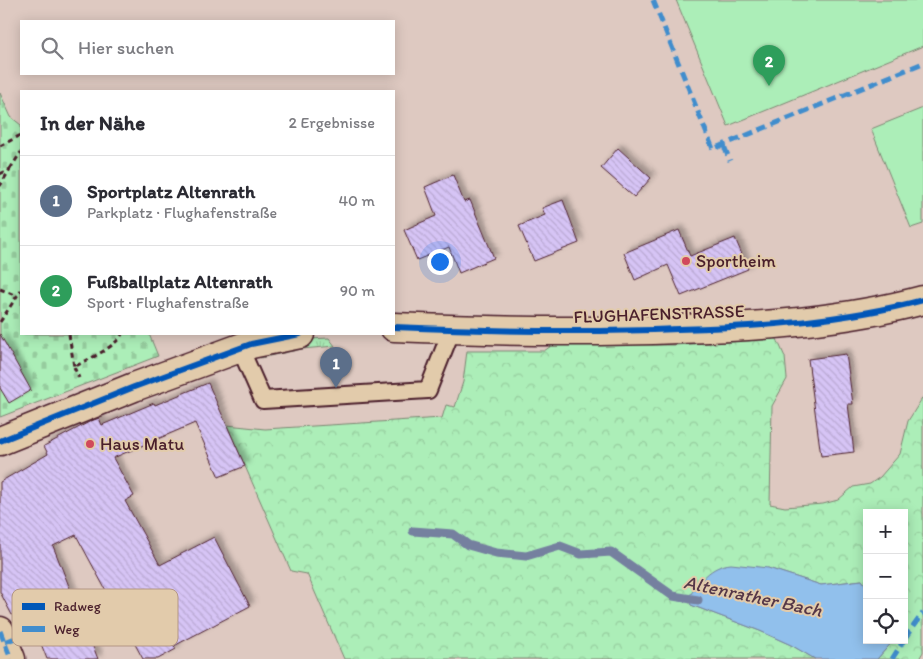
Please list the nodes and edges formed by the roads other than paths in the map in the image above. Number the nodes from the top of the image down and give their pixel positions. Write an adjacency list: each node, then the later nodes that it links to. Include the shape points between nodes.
1 (923, 300): 3 (street, FLUGHAFENSTRASSE, via 889,309 729,328 604,332)
2 (395, 327): 3 (street, FLUGHAFENSTRASSE)
3 (452, 329): 5 (lane, via 428,390 263,400)
4 (295, 335): 5 (street)
5 (240, 348): 6 (street)
6 (0, 441)
7 (0, 631): 8 (street)
8 (11, 659)

